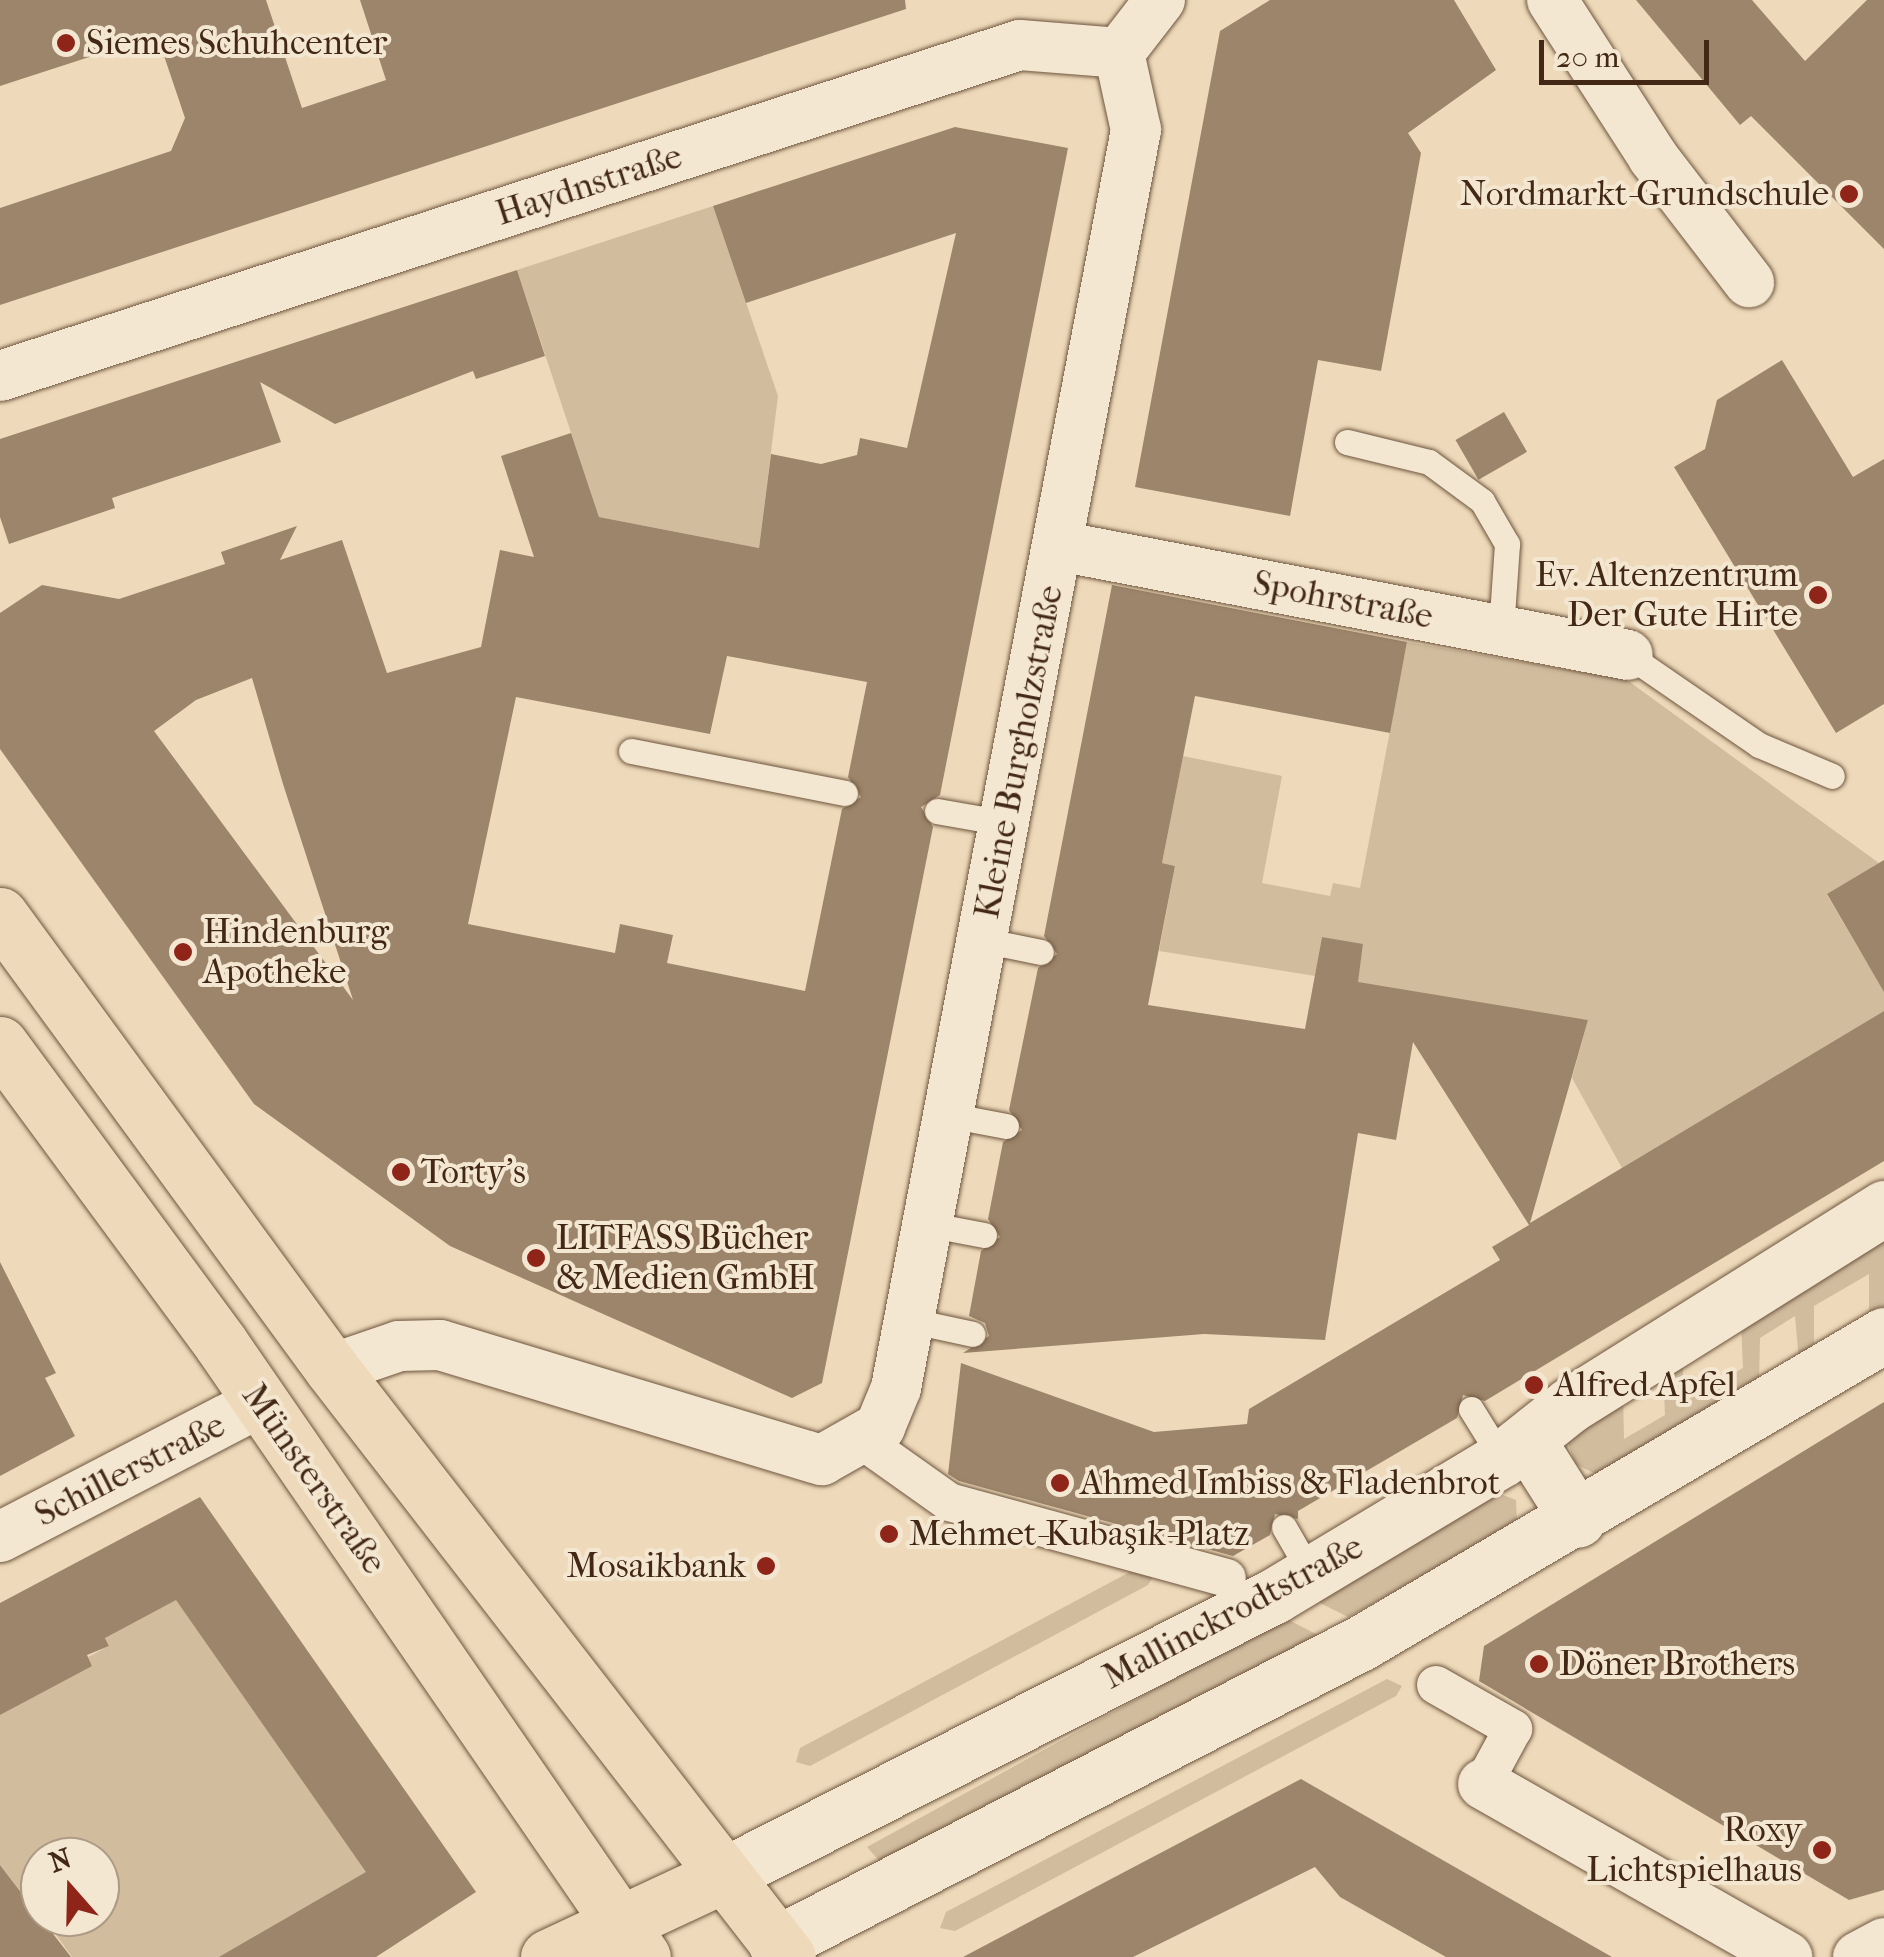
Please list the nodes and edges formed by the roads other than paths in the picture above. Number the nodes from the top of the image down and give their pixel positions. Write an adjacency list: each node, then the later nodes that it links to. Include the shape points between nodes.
1 (1160, 0): 3 (street)
2 (1552, 0): 4 (street, via 1653,157)
3 (1119, 53): 5 (street, Haydnstraße, via 1020,46); 7 (street, Kleine Burgholzstraße, via 1136,130)
4 (1749, 282)
5 (0, 376)
6 (1347, 442): 8 (lane, via 1429,462 1482,502 1507,544)
7 (1059, 546): 8 (street, Spohrstraße, via 1223,592 1394,625); 14 (street, Kleine Burgholzstraße)
8 (1502, 630): 9 (street, Spohrstraße)
9 (1628, 655): 11 (lane, via 1759,745)
10 (631, 751): 12 (lane)
11 (1832, 776)
12 (845, 793)
13 (937, 811): 14 (lane)
14 (1004, 823): 16 (street, Kleine Burgholzstraße)
15 (0, 915): 27 (main road)
16 (982, 940): 17 (lane); 19 (street, Kleine Burgholzstraße)
17 (1041, 952)
18 (0, 1044): 28 (main road, Münsterstraße)
19 (948, 1114): 20 (lane); 22 (street, Kleine Burgholzstraße)
20 (1006, 1126)
21 (1884, 1208): 31 (main road, Mallinckrodtstraße, via 1570,1405)
22 (926, 1224): 23 (lane); 24 (street, Kleine Burgholzstraße)
23 (984, 1235)
24 (908, 1320): 25 (lane); 30 (street, Kleine Burgholzstraße, via 890,1411)
25 (973, 1334)
26 (1884, 1335): 32 (main road)
27 (332, 1369): 30 (street, via 400,1346 468,1352 822,1460); 39 (main road)
28 (260, 1402): 34 (street, Schillerstraße); 40 (main road, Münsterstraße)
29 (1471, 1410): 31 (lane)
30 (864, 1441): 36 (street, via 949,1502 1078,1548)
31 (1515, 1450): 32 (main road); 35 (main road, Mallinckrodtstraße)
32 (1578, 1520): 42 (main road, via 1361,1643)
33 (1284, 1527): 35 (lane)
34 (0, 1537)
35 (1311, 1574): 39 (main road, Mallinckrodtstraße)
36 (1227, 1578)
37 (1436, 1685): 38 (street, via 1513,1729)
38 (1483, 1784): 44 (street)
39 (722, 1876): 40 (main road, Mallinckrodtstraße); 42 (main road)
40 (631, 1938): 43 (main road, Mallinckrodtstraße)
41 (1884, 1943): 45 (street)
42 (769, 1953)
43 (548, 1957)
44 (1787, 1957)
45 (1858, 1957)

